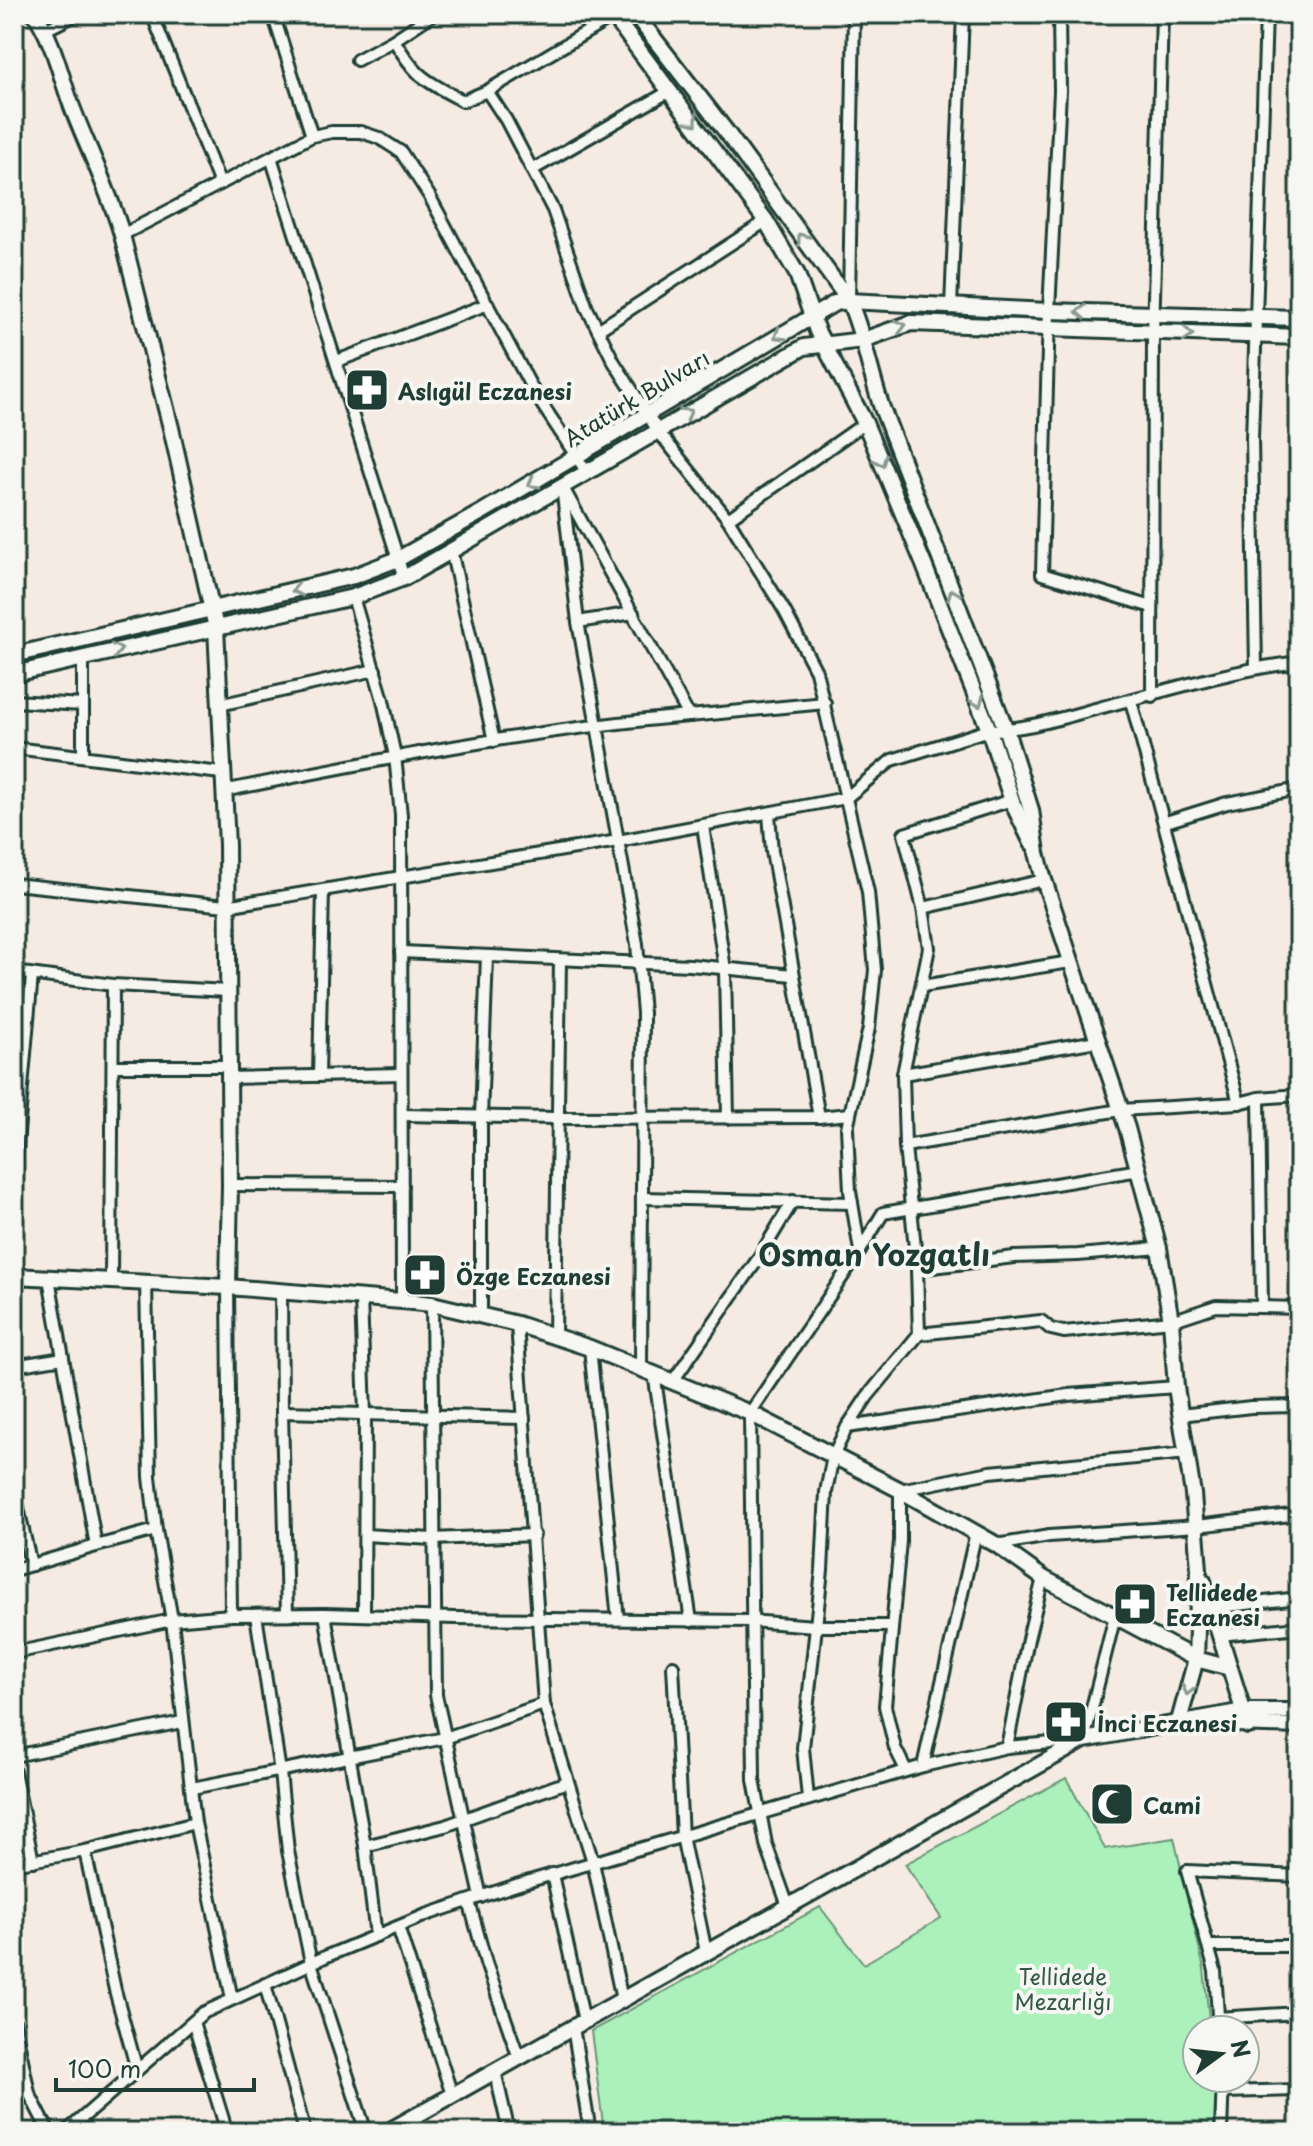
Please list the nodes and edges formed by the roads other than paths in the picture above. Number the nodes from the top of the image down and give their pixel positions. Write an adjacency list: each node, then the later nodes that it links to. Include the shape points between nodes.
1 (35, 14): 13 (main road)
2 (77, 14): 13 (street)
3 (152, 14): 21 (street)
4 (273, 14): 18 (street)
5 (433, 14): 14 (street)
6 (635, 14): 24 (main road, one-way to 6)
7 (854, 14): 24 (street)
8 (963, 14): 26 (street)
9 (1059, 14): 27 (street)
10 (1162, 14): 28 (street)
11 (1266, 14): 30 (street)
12 (613, 15): 16 (street); 17 (main road)
13 (45, 30): 23 (main road)
14 (394, 40): 15 (street); 16 (street, via 425,81 463,101)
15 (357, 60)
16 (487, 91): 20 (street)
17 (670, 91): 20 (street); 22 (main road, one-way to 22)
18 (312, 136): 19 (street); 25 (street, via 361,132 401,152)
19 (271, 157): 21 (street); 39 (street)
20 (532, 170): 33 (street, via 553,210)
21 (220, 184): 23 (street)
22 (766, 221): 29 (main road, via 797,274); 33 (street)
23 (122, 235): 52 (main road)
24 (849, 301): 26 (main road, Atatürk Bulvarı); 29 (main road, Atatürk Bulvarı); 37 (main road)
25 (488, 304): 39 (street); 43 (street, via 534,392)
26 (951, 307): 27 (main road, Atatürk Bulvarı)
27 (1049, 311): 28 (main road, Atatürk Bulvarı, one-way to 27); 32 (street)
28 (1153, 314): 30 (main road, Atatürk Bulvarı); 34 (street)
29 (812, 315): 38 (main road); 40 (main road, Atatürk Bulvarı, one-way to 40)
30 (1258, 318): 31 (main road, Atatürk Bulvarı); 35 (street)
31 (1299, 318)
32 (1049, 329): 34 (main road, Atatürk Bulvarı); 37 (main road, Atatürk Bulvarı, one-way to 32, via 911,323); 51 (street, via 1042,574)
33 (598, 330): 40 (street)
34 (1153, 333): 35 (main road, Atatürk Bulvarı, one-way to 35); 51 (street)
35 (1257, 336): 36 (main road, Atatürk Bulvarı); 59 (street, via 1252,439)
36 (1299, 337)
37 (863, 340): 38 (main road, Atatürk Bulvarı); 71 (main road, one-way to 37, via 882,408)
38 (826, 345): 41 (main road); 42 (main road, Atatürk Bulvarı, one-way to 38, via 804,347)
39 (337, 361): 48 (street)
40 (648, 415): 42 (street); 43 (main road, Atatürk Bulvarı)
41 (865, 423): 46 (street); 70 (main road, one-way to 70)
42 (658, 431): 44 (main road, Atatürk Bulvarı); 46 (street)
43 (577, 458): 44 (street); 48 (main road, Atatürk Bulvarı, one-way to 48)
44 (586, 471): 45 (main road, Atatürk Bulvarı)
45 (562, 486): 47 (main road, Atatürk Bulvarı); 53 (street); 54 (street)
46 (728, 519): 65 (street, via 784,610 816,671)
47 (451, 550): 49 (main road, Atatürk Bulvarı); 72 (street)
48 (398, 559): 49 (street); 52 (main road, Atatürk Bulvarı, one-way to 52, via 354,576)
49 (404, 578): 50 (main road, Atatürk Bulvarı)
50 (353, 597): 55 (main road, Atatürk Bulvarı); 60 (street)
51 (1152, 607): 62 (street)
52 (212, 610): 55 (main road); 56 (main road, Atatürk Bulvarı)
53 (633, 613): 54 (street); 68 (street)
54 (578, 622): 69 (street)
55 (216, 628): 57 (main road, Atatürk Bulvarı, one-way to 55); 67 (main road)
56 (14, 655)
57 (83, 658): 61 (main road, Atatürk Bulvarı); 66 (street)
58 (1299, 662): 59 (street)
59 (1256, 667): 62 (street)
60 (375, 670): 67 (street); 75 (street)
61 (14, 674)
62 (1152, 696): 64 (street)
63 (14, 701): 66 (street)
64 (1131, 701): 71 (street); 82 (street)
65 (825, 703): 68 (street); 79 (street)
66 (83, 705): 74 (street)
67 (219, 705): 76 (main road)
68 (689, 716): 69 (street)
69 (599, 724): 72 (street); 84 (street)
70 (989, 730): 71 (street); 79 (street, via 892,760); 80 (main road)
71 (1006, 730): 85 (main road, via 1031,810)
72 (494, 741): 75 (street)
73 (14, 748): 74 (street)
74 (83, 755): 76 (street)
75 (395, 756): 78 (street); 86 (street)
76 (221, 773): 78 (main road)
77 (1299, 789): 82 (street)
78 (223, 791): 90 (main road)
79 (846, 798): 81 (street); 115 (street, via 868,892 875,970 869,1028)
80 (1012, 800): 85 (main road); 91 (street, via 904,834)
81 (769, 814): 83 (street); 100 (street)
82 (1166, 822): 113 (street)
83 (703, 826): 84 (street); 97 (street)
84 (618, 841): 86 (street); 96 (street)
85 (1037, 853): 87 (main road)
86 (400, 876): 89 (street); 92 (street)
87 (1044, 880): 91 (street); 95 (main road)
88 (14, 884): 90 (street)
89 (323, 890): 90 (street); 110 (street)
90 (226, 906): 103 (main road)
91 (923, 908): 102 (street, via 929,948)
92 (401, 952): 93 (street); 108 (street)
93 (487, 956): 94 (street); 117 (street)
94 (560, 960): 96 (street); 120 (street)
95 (1070, 962): 102 (street); 104 (main road)
96 (639, 964): 97 (street); 118 (street)
97 (725, 969): 100 (street); 121 (street)
98 (14, 972): 99 (street)
99 (32, 975): 101 (street); 105 (street)
100 (793, 975): 119 (street)
101 (113, 985): 103 (street); 106 (street)
102 (922, 986): 109 (street)
103 (228, 991): 107 (main road)
104 (1097, 1041): 109 (street); 114 (main road)
105 (20, 1050): 124 (street)
106 (114, 1066): 107 (street); 136 (street)
107 (228, 1072): 110 (street); 125 (main road)
108 (401, 1074): 110 (street); 116 (street)
109 (903, 1074): 122 (street)
110 (319, 1076)
111 (1299, 1095): 112 (street)
112 (1259, 1098): 113 (street); 143 (street)
113 (1239, 1103): 114 (street)
114 (1120, 1110): 122 (street); 123 (main road)
115 (849, 1114): 119 (street); 129 (street)
116 (402, 1115): 117 (street); 126 (street)
117 (481, 1117): 120 (street); 145 (street)
118 (643, 1117): 120 (street); 121 (street); 127 (street)
119 (819, 1117): 121 (street)
120 (557, 1118): 149 (street)
121 (728, 1118)
122 (905, 1146): 130 (street)
123 (1139, 1170): 130 (street); 131 (main road)
124 (14, 1177)
125 (230, 1185): 126 (street); 138 (main road)
126 (402, 1186): 141 (street)
127 (642, 1198): 128 (street); 153 (street)
128 (793, 1201): 129 (street); 154 (street)
129 (852, 1203): 132 (street)
130 (911, 1209): 132 (street, via 883,1213); 133 (street)
131 (1159, 1248): 133 (street); 146 (main road)
132 (860, 1251): 158 (street)
133 (917, 1269): 148 (street)
134 (14, 1276): 135 (main road)
135 (49, 1278): 136 (main road); 151 (street)
136 (111, 1279): 137 (main road)
137 (146, 1282): 138 (main road); 170 (street)
138 (228, 1287): 139 (main road); 185 (street)
139 (281, 1290): 140 (main road); 157 (street)
140 (361, 1297): 141 (main road); 159 (street)
141 (402, 1301): 142 (main road)
142 (432, 1304): 145 (main road); 161 (street)
143 (1262, 1306): 144 (street); 146 (street, via 1216,1306)
144 (1299, 1308)
145 (481, 1314): 147 (main road)
146 (1171, 1321): 148 (street, via 1064,1332 1041,1321 1017,1322); 155 (main road)
147 (517, 1324): 149 (main road); 162 (street)
148 (919, 1334): 163 (street)
149 (555, 1337): 150 (main road)
150 (590, 1348): 153 (main road); 191 (street)
151 (63, 1358): 152 (street); 176 (street)
152 (14, 1366)
153 (647, 1370): 154 (main road); 193 (street)
154 (673, 1381): 158 (main road)
155 (1176, 1387): 160 (main road); 163 (street, via 1068,1395)
156 (1299, 1406): 160 (street)
157 (282, 1412): 159 (street); 183 (street)
158 (750, 1413): 165 (main road); 194 (street)
159 (365, 1415): 161 (street); 172 (street)
160 (1180, 1415): 164 (main road)
161 (431, 1417): 162 (street); 174 (street)
162 (524, 1418): 173 (street)
163 (847, 1427): 165 (street)
164 (1187, 1453): 167 (street, via 990,1472); 169 (main road)
165 (833, 1456): 167 (main road); 195 (street)
166 (14, 1490): 177 (street)
167 (900, 1490): 171 (main road); 196 (street)
168 (1299, 1514): 169 (street)
169 (1197, 1526): 175 (street, via 1049,1536); 178 (main road)
170 (156, 1530): 176 (street); 192 (street)
171 (976, 1532): 175 (main road); 214 (street)
172 (365, 1535): 174 (street); 187 (street)
173 (534, 1535): 174 (street); 190 (street)
174 (432, 1539): 189 (street)
175 (997, 1545): 180 (main road)
176 (96, 1546): 177 (street)
177 (31, 1565): 179 (street)
178 (1199, 1569): 182 (main road); 200 (main road)
179 (14, 1570)
180 (1043, 1578): 188 (main road); 211 (street)
181 (1299, 1598): 182 (street)
182 (1211, 1608): 198 (main road)
183 (287, 1614): 184 (street); 186 (street)
184 (325, 1614): 187 (street); 213 (street)
185 (231, 1615): 186 (street); 192 (street)
186 (256, 1615): 217 (street)
187 (364, 1615): 189 (street)
188 (1115, 1616): 200 (main road); 210 (street)
189 (434, 1618): 190 (street); 209 (street, via 436,1695)
190 (536, 1619): 191 (street); 203 (street)
191 (618, 1619): 193 (street)
192 (172, 1620): 199 (street); 207 (street)
193 (691, 1621): 194 (street)
194 (751, 1621): 195 (street); 221 (street, via 754,1780)
195 (815, 1626): 196 (street); 220 (street, via 803,1748)
196 (892, 1626): 215 (street, via 885,1706)
197 (1299, 1627): 198 (street)
198 (1220, 1635): 202 (main road)
199 (14, 1653)
200 (1196, 1659): 202 (main road); 206 (main road, one-way to 206)
201 (673, 1666): 224 (street)
202 (1230, 1668): 205 (main road)
203 (544, 1704): 209 (street); 218 (street)
204 (1299, 1711): 205 (main road)
205 (1246, 1719): 206 (main road); 208 (main road)
206 (1179, 1721): 210 (main road)
207 (182, 1722): 212 (street); 219 (street)
208 (1299, 1726)
209 (445, 1738): 213 (street); 222 (street)
210 (1084, 1740): 211 (street); 234 (main road)
211 (1007, 1747): 214 (street)
212 (14, 1756)
213 (349, 1759): 217 (street); 225 (street)
214 (923, 1766): 215 (street)
215 (906, 1770): 220 (street)
216 (14, 1771): 227 (street)
217 (280, 1772): 219 (street); 240 (street, via 288,1851)
218 (567, 1782): 222 (street); 228 (street)
219 (192, 1788): 223 (street)
220 (808, 1798): 221 (street)
221 (760, 1813): 224 (street); 234 (street)
222 (465, 1819): 225 (street); 232 (street)
223 (195, 1823): 226 (street); 242 (street)
224 (682, 1836): 228 (street); 239 (street)
225 (365, 1846): 236 (street)
226 (85, 1851): 227 (street); 251 (street)
227 (33, 1861): 229 (street)
228 (593, 1862): 230 (street); 243 (street)
229 (14, 1864)
230 (552, 1874): 232 (street); 249 (street)
231 (1299, 1876): 237 (street, via 1187,1871)
232 (481, 1897): 233 (street)
233 (469, 1901): 235 (street); 250 (street)
234 (788, 1906): 239 (main road)
235 (398, 1927): 236 (street); 256 (street)
236 (376, 1936): 240 (street)
237 (1208, 1946): 238 (street); 245 (street)
238 (1299, 1946)
239 (706, 1952): 243 (main road)
240 (311, 1963): 241 (street); 261 (street)
241 (265, 1984): 242 (street); 260 (street)
242 (232, 1999): 248 (street)
243 (622, 2000): 249 (main road)
244 (1299, 2013): 246 (street)
245 (1217, 2014)
246 (1261, 2018)
247 (14, 2021): 257 (street, via 29,2093)
248 (193, 2022): 251 (street); 259 (street)
249 (579, 2024): 250 (main road); 264 (street)
250 (519, 2058): 252 (main road)
251 (137, 2070): 258 (street)
252 (495, 2071): 256 (main road); 263 (street)
253 (1299, 2090): 254 (street)
254 (1261, 2091)
255 (1223, 2094): 265 (street)
256 (452, 2095): 262 (main road)
257 (49, 2132)
258 (66, 2132)
259 (227, 2132)
260 (305, 2132)
261 (366, 2132)
262 (387, 2132)
263 (509, 2132)
264 (590, 2132)
265 (1221, 2132)

